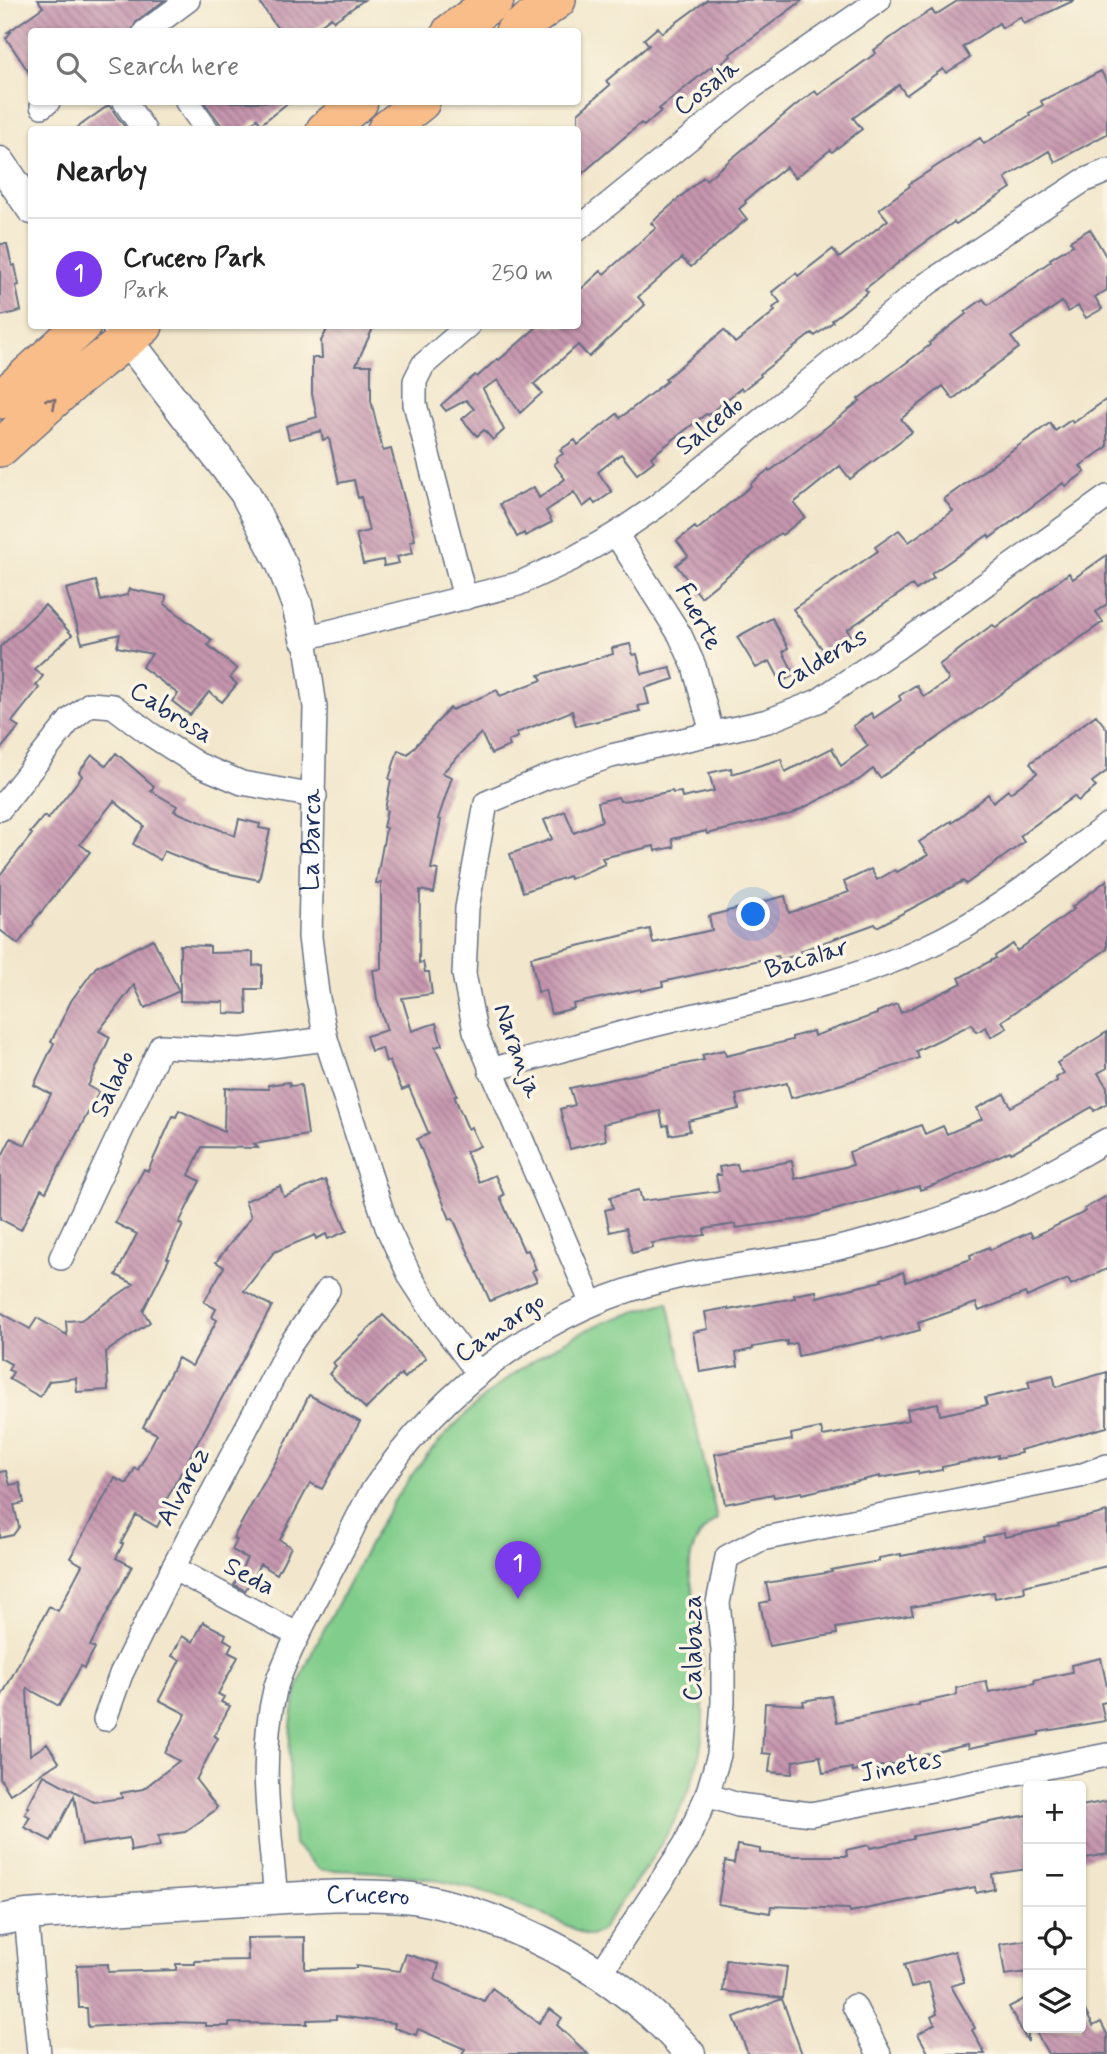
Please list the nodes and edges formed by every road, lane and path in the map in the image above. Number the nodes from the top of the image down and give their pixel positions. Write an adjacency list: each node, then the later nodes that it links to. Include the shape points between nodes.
1 (188, 0): 5 (street)
2 (495, 0): 6 (main road)
3 (556, 0): 7 (main road)
4 (879, 0): 19 (street, Cosala, via 754,86)
5 (150, 28)
6 (456, 28)
7 (519, 28)
8 (127, 105): 12 (street)
9 (189, 105): 13 (street)
10 (355, 105): 14 (main road)
11 (417, 105): 15 (main road)
12 (141, 126)
13 (204, 126)
14 (330, 126)
15 (391, 126)
16 (0, 162): 18 (street)
17 (1107, 171): 26 (street, Salcedo, via 1083,181 927,284 657,506)
18 (28, 203)
19 (581, 227)
20 (79, 329): 23 (main road)
21 (465, 329): 27 (street, via 423,365 415,381 415,404)
22 (129, 330): 24 (main road, one-way to 22); 28 (street, La Barca, via 245,493 282,565)
23 (0, 400)
24 (0, 447)
25 (1107, 497): 29 (street, Calderas, via 818,701 768,721)
26 (616, 534): 27 (street, Salcedo, via 518,584); 29 (street, Fuerte, via 680,635 694,666)
27 (465, 598): 28 (street, Salcedo)
28 (305, 638): 30 (street, La Barca, via 315,707)
29 (712, 733): 31 (street, Calderas, via 611,756)
30 (315, 796): 32 (street, Cabrosa, via 242,783 197,764 113,706 90,704 70,720); 34 (street, La Barca, via 310,937)
31 (486, 803): 35 (street, Naranja, via 467,908 464,974 475,1031)
32 (0, 809)
33 (1107, 825): 35 (street, Bacalar, via 1003,903 915,951 857,975)
34 (326, 1039): 37 (street, Salado, via 241,1050 162,1046); 40 (street, La Barca, via 387,1227 411,1278)
35 (491, 1070): 39 (street, Naranja)
36 (1107, 1140): 39 (street, Camargo, via 978,1205 916,1226 831,1250 670,1278)
37 (61, 1258)
38 (328, 1290): 42 (street, Alvarez, via 290,1345)
39 (592, 1304): 40 (street, Camargo, via 550,1324)
40 (479, 1374): 43 (street, Camargo, via 410,1441 372,1492)
41 (1107, 1466): 46 (street, Calabaza, via 1080,1476 761,1539 727,1557 718,1603 723,1650 719,1755)
42 (173, 1568): 43 (street, Seda); 44 (street, Alvarez, via 121,1674)
43 (298, 1635): 47 (street, Camargo, via 275,1686 267,1728)
44 (106, 1719)
45 (1107, 1755): 46 (street, Jinetes, via 811,1814)
46 (707, 1795): 49 (street, Calabaza, via 686,1843)
47 (276, 1899): 48 (street, Crucero); 49 (street, Crucero, via 346,1895 415,1899 473,1913 538,1938)
48 (13, 1917): 51 (street)
49 (601, 1973): 52 (street, Crucero, via 670,2030)
50 (854, 2006): 53 (street)
51 (39, 2054)
52 (690, 2054)
53 (879, 2054)

